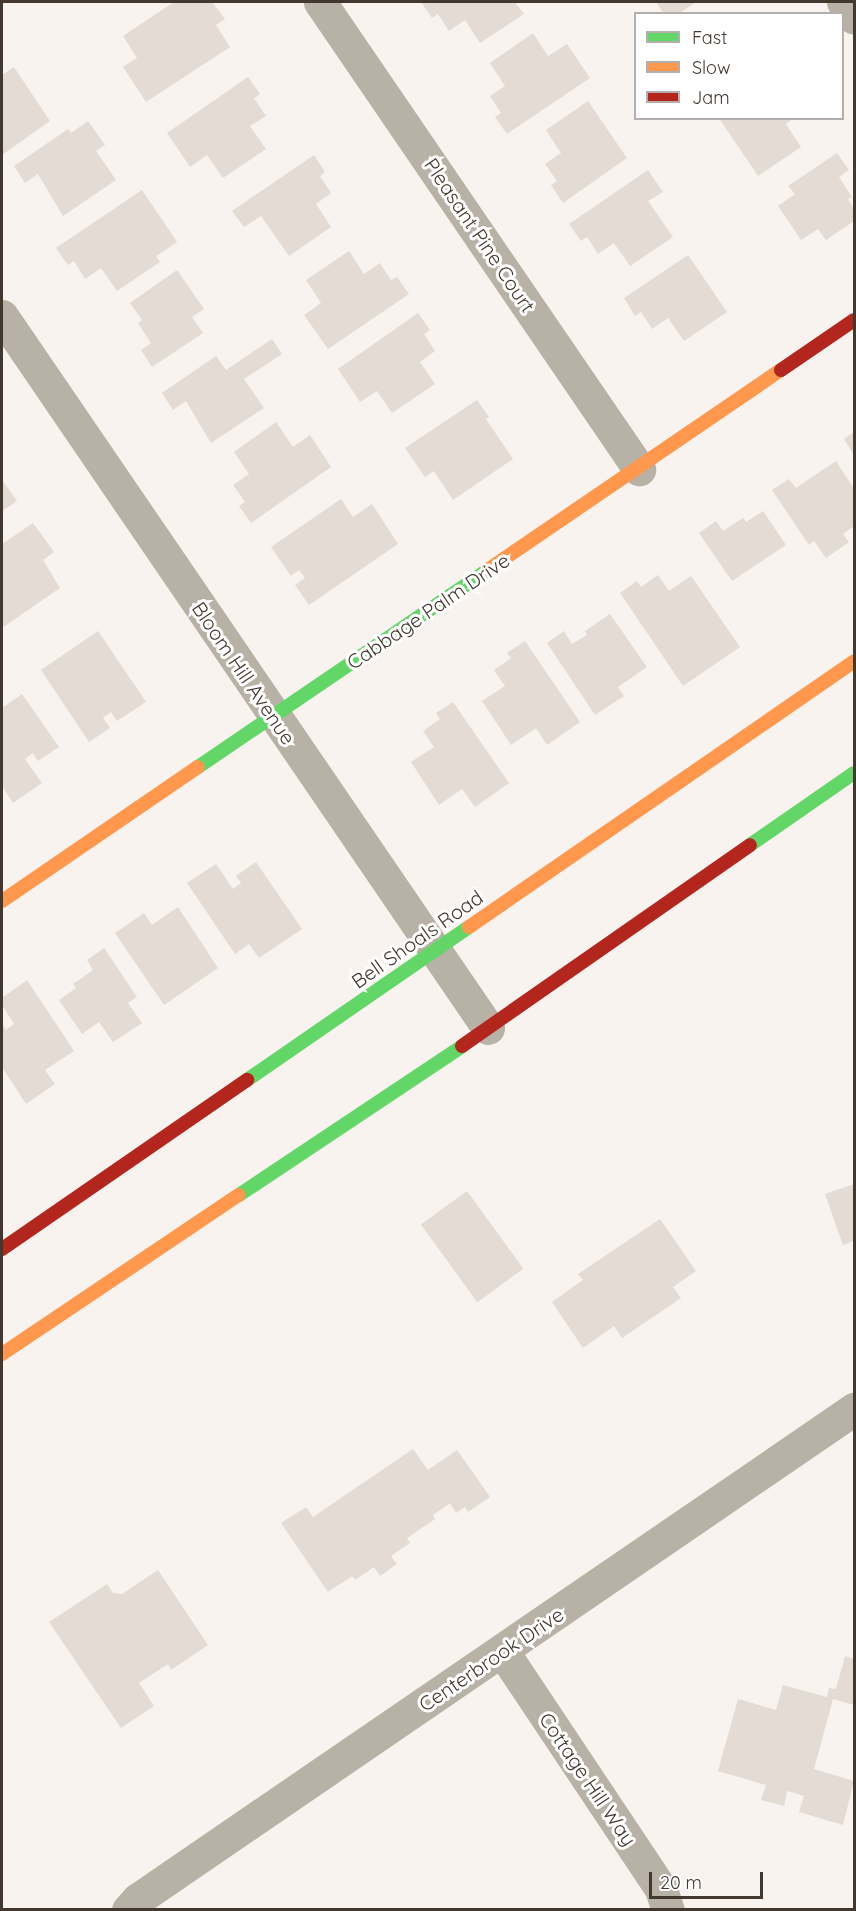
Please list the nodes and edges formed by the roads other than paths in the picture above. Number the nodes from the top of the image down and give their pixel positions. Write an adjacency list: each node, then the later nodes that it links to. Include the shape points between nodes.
1 (320, 2): 6 (street, Pleasant Pine Court)
2 (843, 2): 3 (street)
3 (855, 18)
4 (2, 316): 8 (street, Bloom Hill Avenue)
5 (855, 320): 6 (main road, Cabbage Palm Drive)
6 (639, 469): 8 (main road, Cabbage Palm Drive)
7 (855, 661): 11 (main road, Bell Shoals Road)
8 (273, 716): 10 (main road, Cabbage Palm Drive); 11 (street, Bloom Hill Avenue)
9 (855, 773): 12 (main road)
10 (2, 901)
11 (435, 950): 12 (street, Bloom Hill Avenue); 13 (main road, Bell Shoals Road)
12 (488, 1028): 14 (main road)
13 (2, 1249)
14 (2, 1354)
15 (855, 1409): 16 (street, Centerbrook Drive)
16 (503, 1652): 17 (street, Centerbrook Drive, via 138,1899); 18 (street, Cottage Hill Way, via 661,1889)
17 (128, 1910)
18 (668, 1910)

